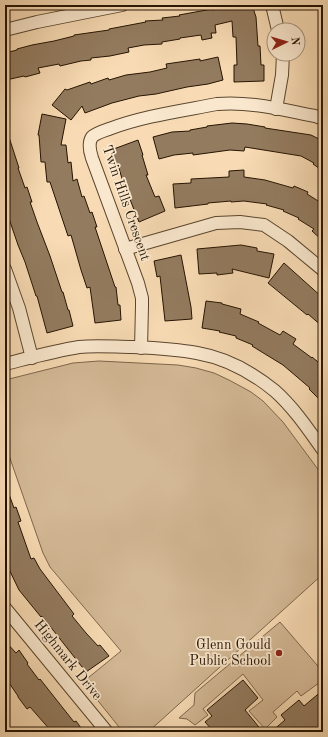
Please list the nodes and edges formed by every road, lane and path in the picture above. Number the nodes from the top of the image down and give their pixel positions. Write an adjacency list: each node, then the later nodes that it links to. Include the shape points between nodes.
1 (122, 5): 4 (street)
2 (272, 5): 3 (street)
3 (276, 22)
4 (5, 30)
5 (283, 62): 6 (street)
6 (276, 109): 7 (street, Twin Hills Crescent); 8 (street, Twin Hills Crescent, via 238,103 217,104 127,122 98,133 92,138 92,158)
7 (323, 119)
8 (125, 249): 10 (street, via 216,223 240,222 264,225); 11 (street, Twin Hills Crescent, via 142,298)
9 (5, 269): 12 (street, via 19,308)
10 (323, 270)
11 (141, 348): 12 (street, via 81,347); 14 (street, via 198,353 225,361 250,374 275,391 296,412)
12 (32, 358): 13 (street)
13 (5, 364)
14 (323, 450)
15 (5, 608): 16 (street, Highmark Drive)
16 (107, 732)

